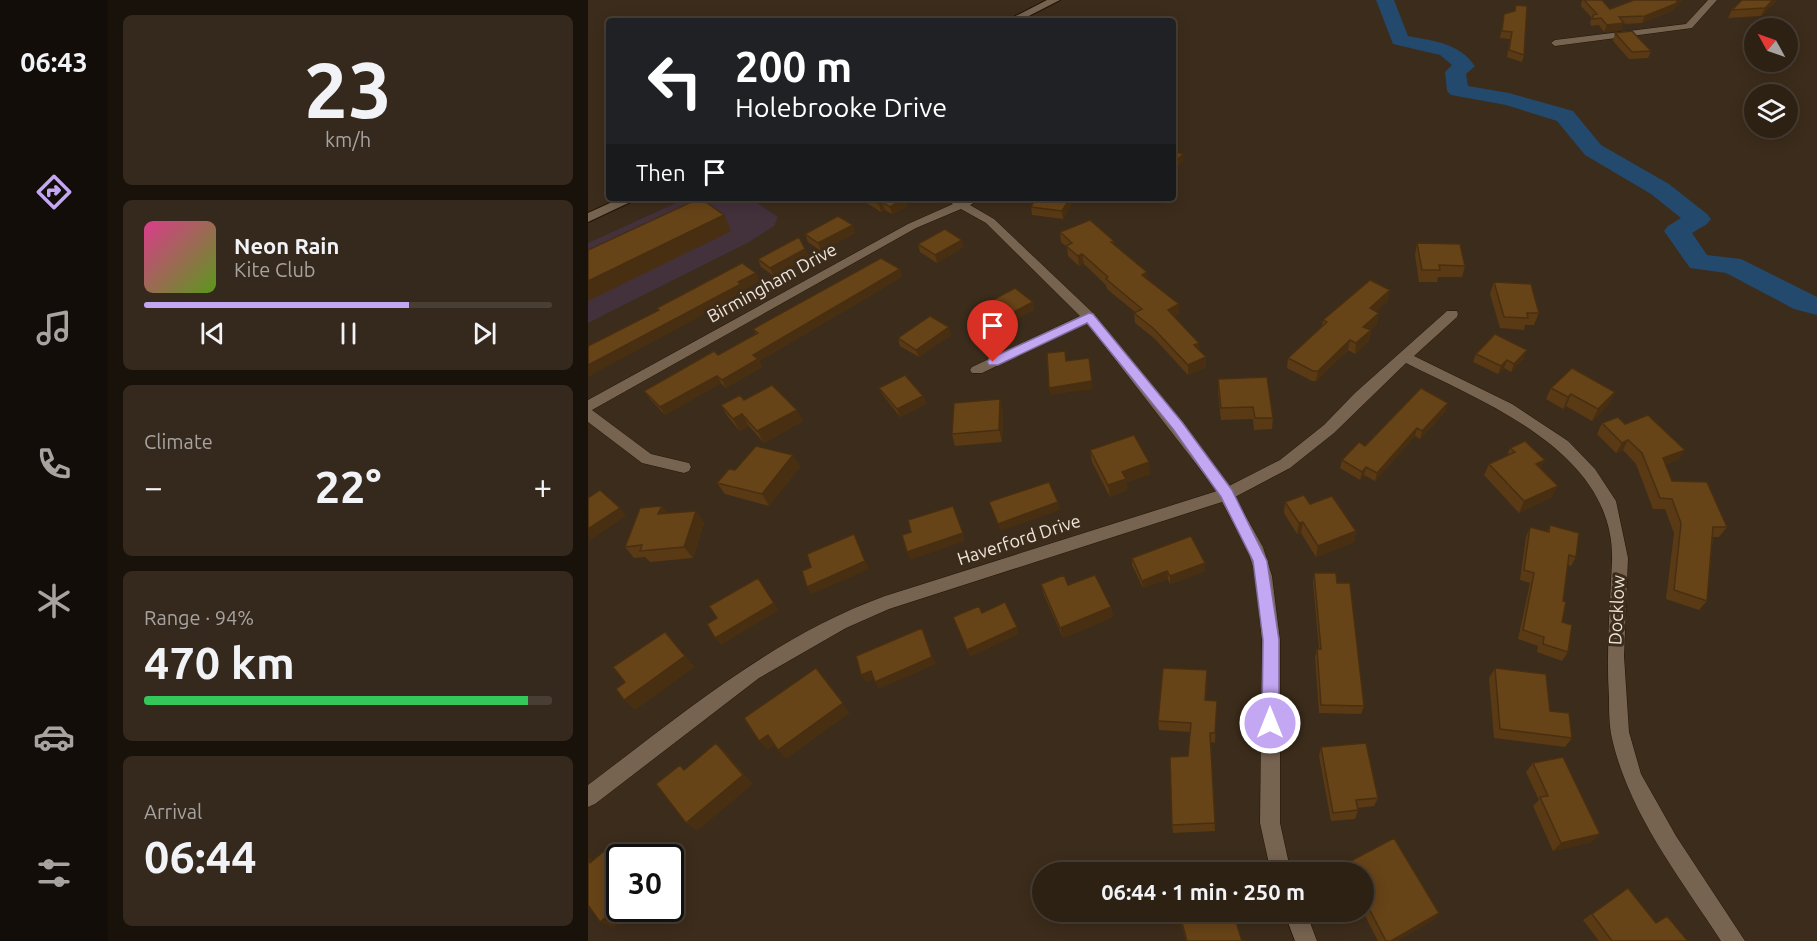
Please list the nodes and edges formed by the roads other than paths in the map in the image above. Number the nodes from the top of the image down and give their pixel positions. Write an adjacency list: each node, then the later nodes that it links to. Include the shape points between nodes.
1 (1055, 0): 3 (main road)
2 (1713, 0): 4 (street, via 1689,26)
3 (1017, 18)
4 (1555, 43)
5 (625, 201): 7 (main road)
6 (954, 201): 9 (street, via 990,221); 12 (street, Birmingham Drive)
7 (588, 218)
8 (1452, 314): 10 (street, Haverford Drive)
9 (1089, 317): 11 (street); 15 (street)
10 (1407, 357): 15 (street, Haverford Drive, via 1285,464); 20 (street, Docklow, via 1507,408 1563,445 1590,473 1611,505 1620,558 1615,656 1620,732 1632,778)
11 (977, 370)
12 (588, 406)
13 (588, 414): 14 (street, via 647,459)
14 (684, 467)
15 (1227, 494): 16 (street, Haverford Drive, via 885,603 840,623 753,672); 17 (street, via 1255,547 1264,576 1271,640 1270,823)
16 (588, 797)
17 (1279, 862)
18 (1298, 922): 19 (street)
19 (1306, 941)
20 (1734, 941)

